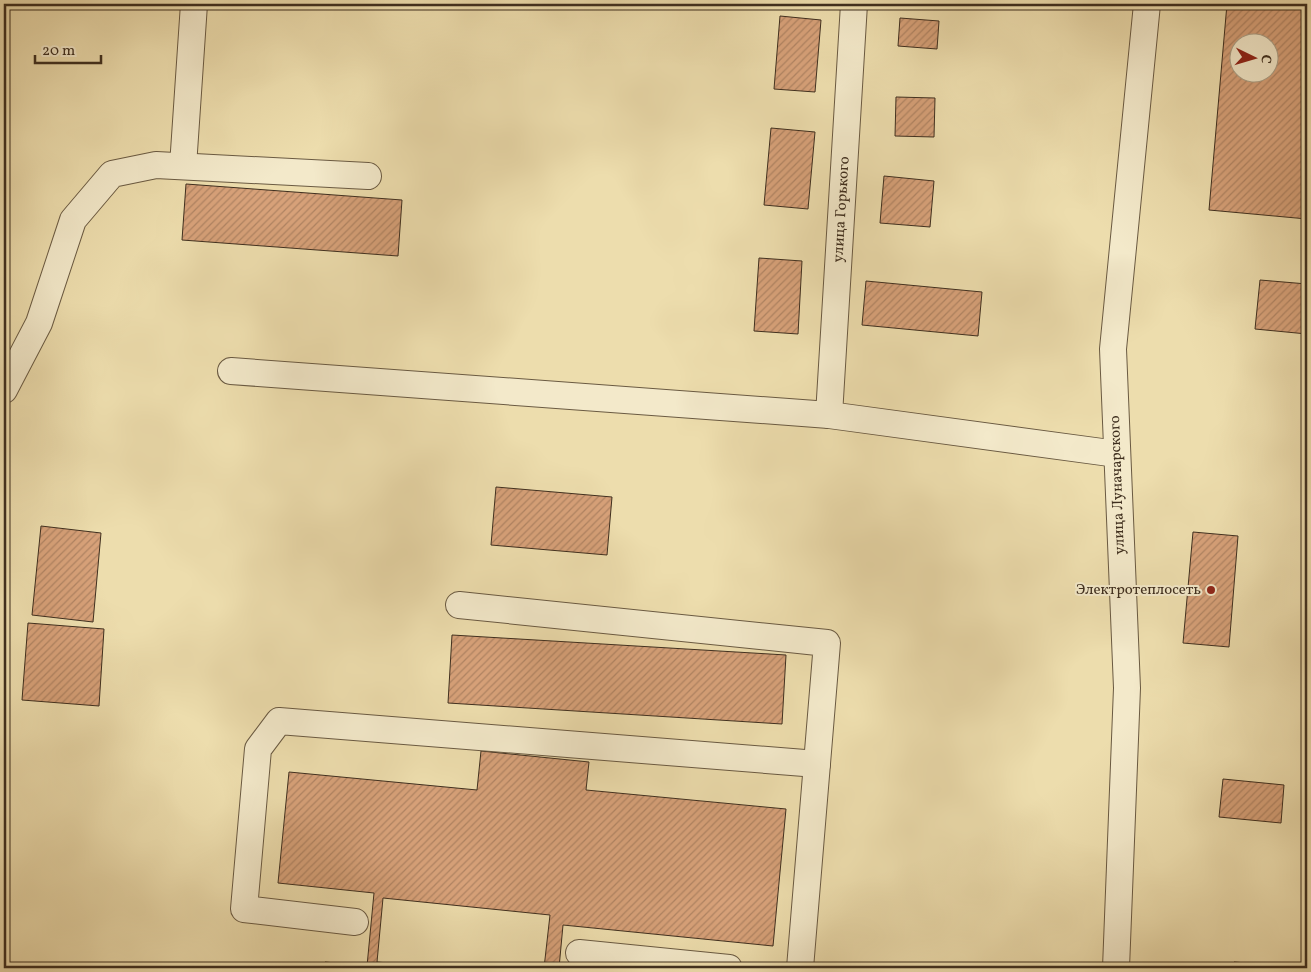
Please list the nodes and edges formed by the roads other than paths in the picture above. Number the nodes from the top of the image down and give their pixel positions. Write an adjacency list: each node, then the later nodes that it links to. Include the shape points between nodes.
1 (194, 4): 4 (street)
2 (854, 4): 8 (street, улица Горького)
3 (1147, 4): 9 (street, улица Луначарского, via 1113,349)
4 (183, 166): 5 (street); 7 (street, via 156,165 112,174 73,220 39,322)
5 (368, 176)
6 (231, 371): 8 (street)
7 (4, 390)
8 (829, 415): 9 (street)
9 (1117, 454): 16 (street, улица Луначарского, via 1127,688)
10 (459, 605): 11 (street, via 827,643)
11 (817, 764): 12 (street, via 279,721 258,749 244,909); 15 (street)
12 (355, 922)
13 (578, 953): 14 (street)
14 (729, 968)
15 (800, 968)
16 (1116, 968)

